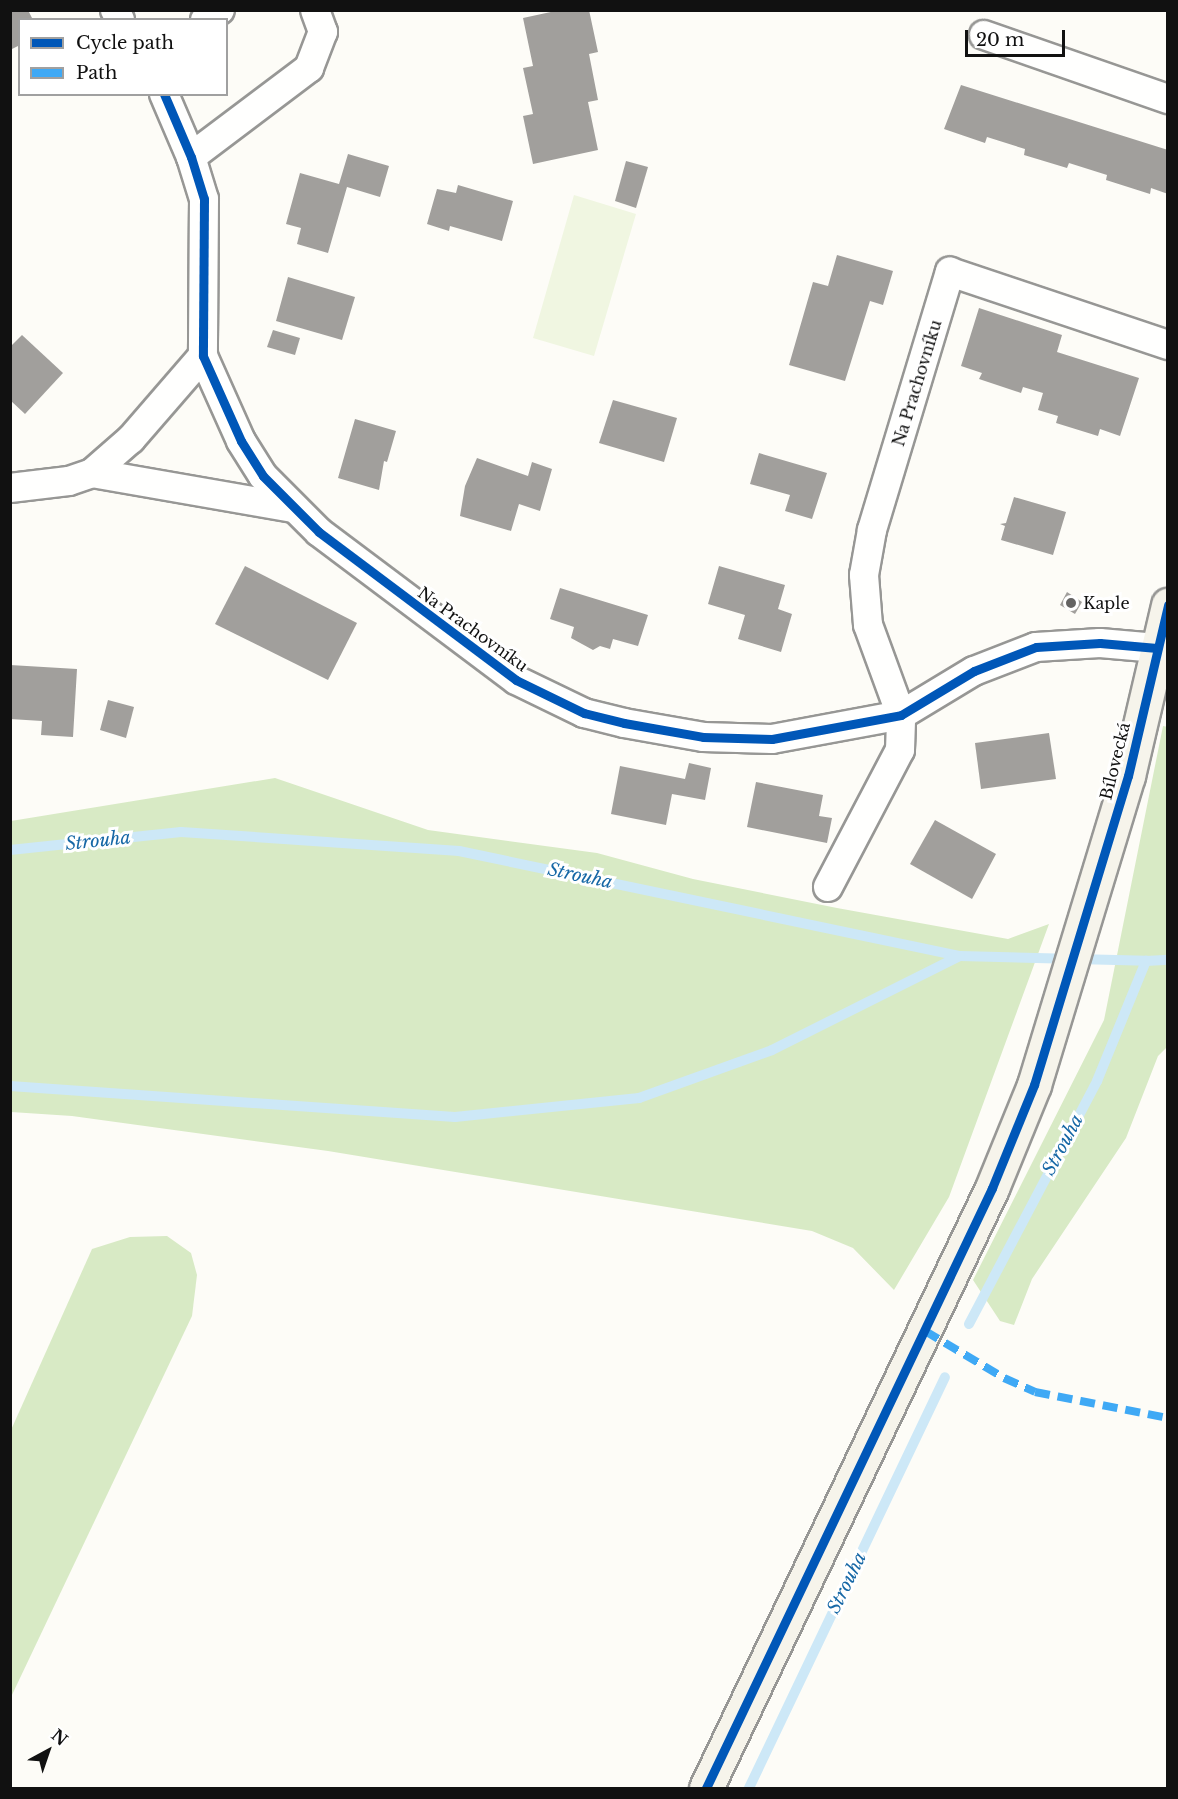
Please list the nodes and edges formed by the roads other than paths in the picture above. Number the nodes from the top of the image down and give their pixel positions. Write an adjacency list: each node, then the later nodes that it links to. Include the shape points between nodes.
1 (315, 10): 5 (street, via 323,32 309,68)
2 (984, 35): 4 (street)
3 (165, 96): 5 (street, Na Prachovníku)
4 (1167, 99)
5 (191, 157): 7 (street, Na Prachovníku, via 204,199 206,222)
6 (1167, 345): 13 (street, Na Prachovníku, via 950,272 872,531 864,575 868,625)
7 (203, 356): 8 (street, Na Prachovníku, via 131,439); 10 (street, Na Prachovníku, via 241,441 263,476)
8 (92, 473): 9 (street, Na Prachovníku, via 60,483); 10 (street, Na Prachovníku)
9 (10, 488)
10 (293, 508): 13 (street, Na Prachovníku, via 481,657 541,694 584,713 661,732 750,739 814,734)
11 (1167, 605): 12 (main road, Bílovecká)
12 (1157, 648): 13 (street, Na Prachovníku, via 1090,643 1036,647 974,672); 15 (main road, Bílovecká, via 1128,776 1048,1046 992,1188)
13 (901, 715): 14 (street, Na Prachovníku, via 900,750)
14 (828, 887)
15 (706, 1788)

